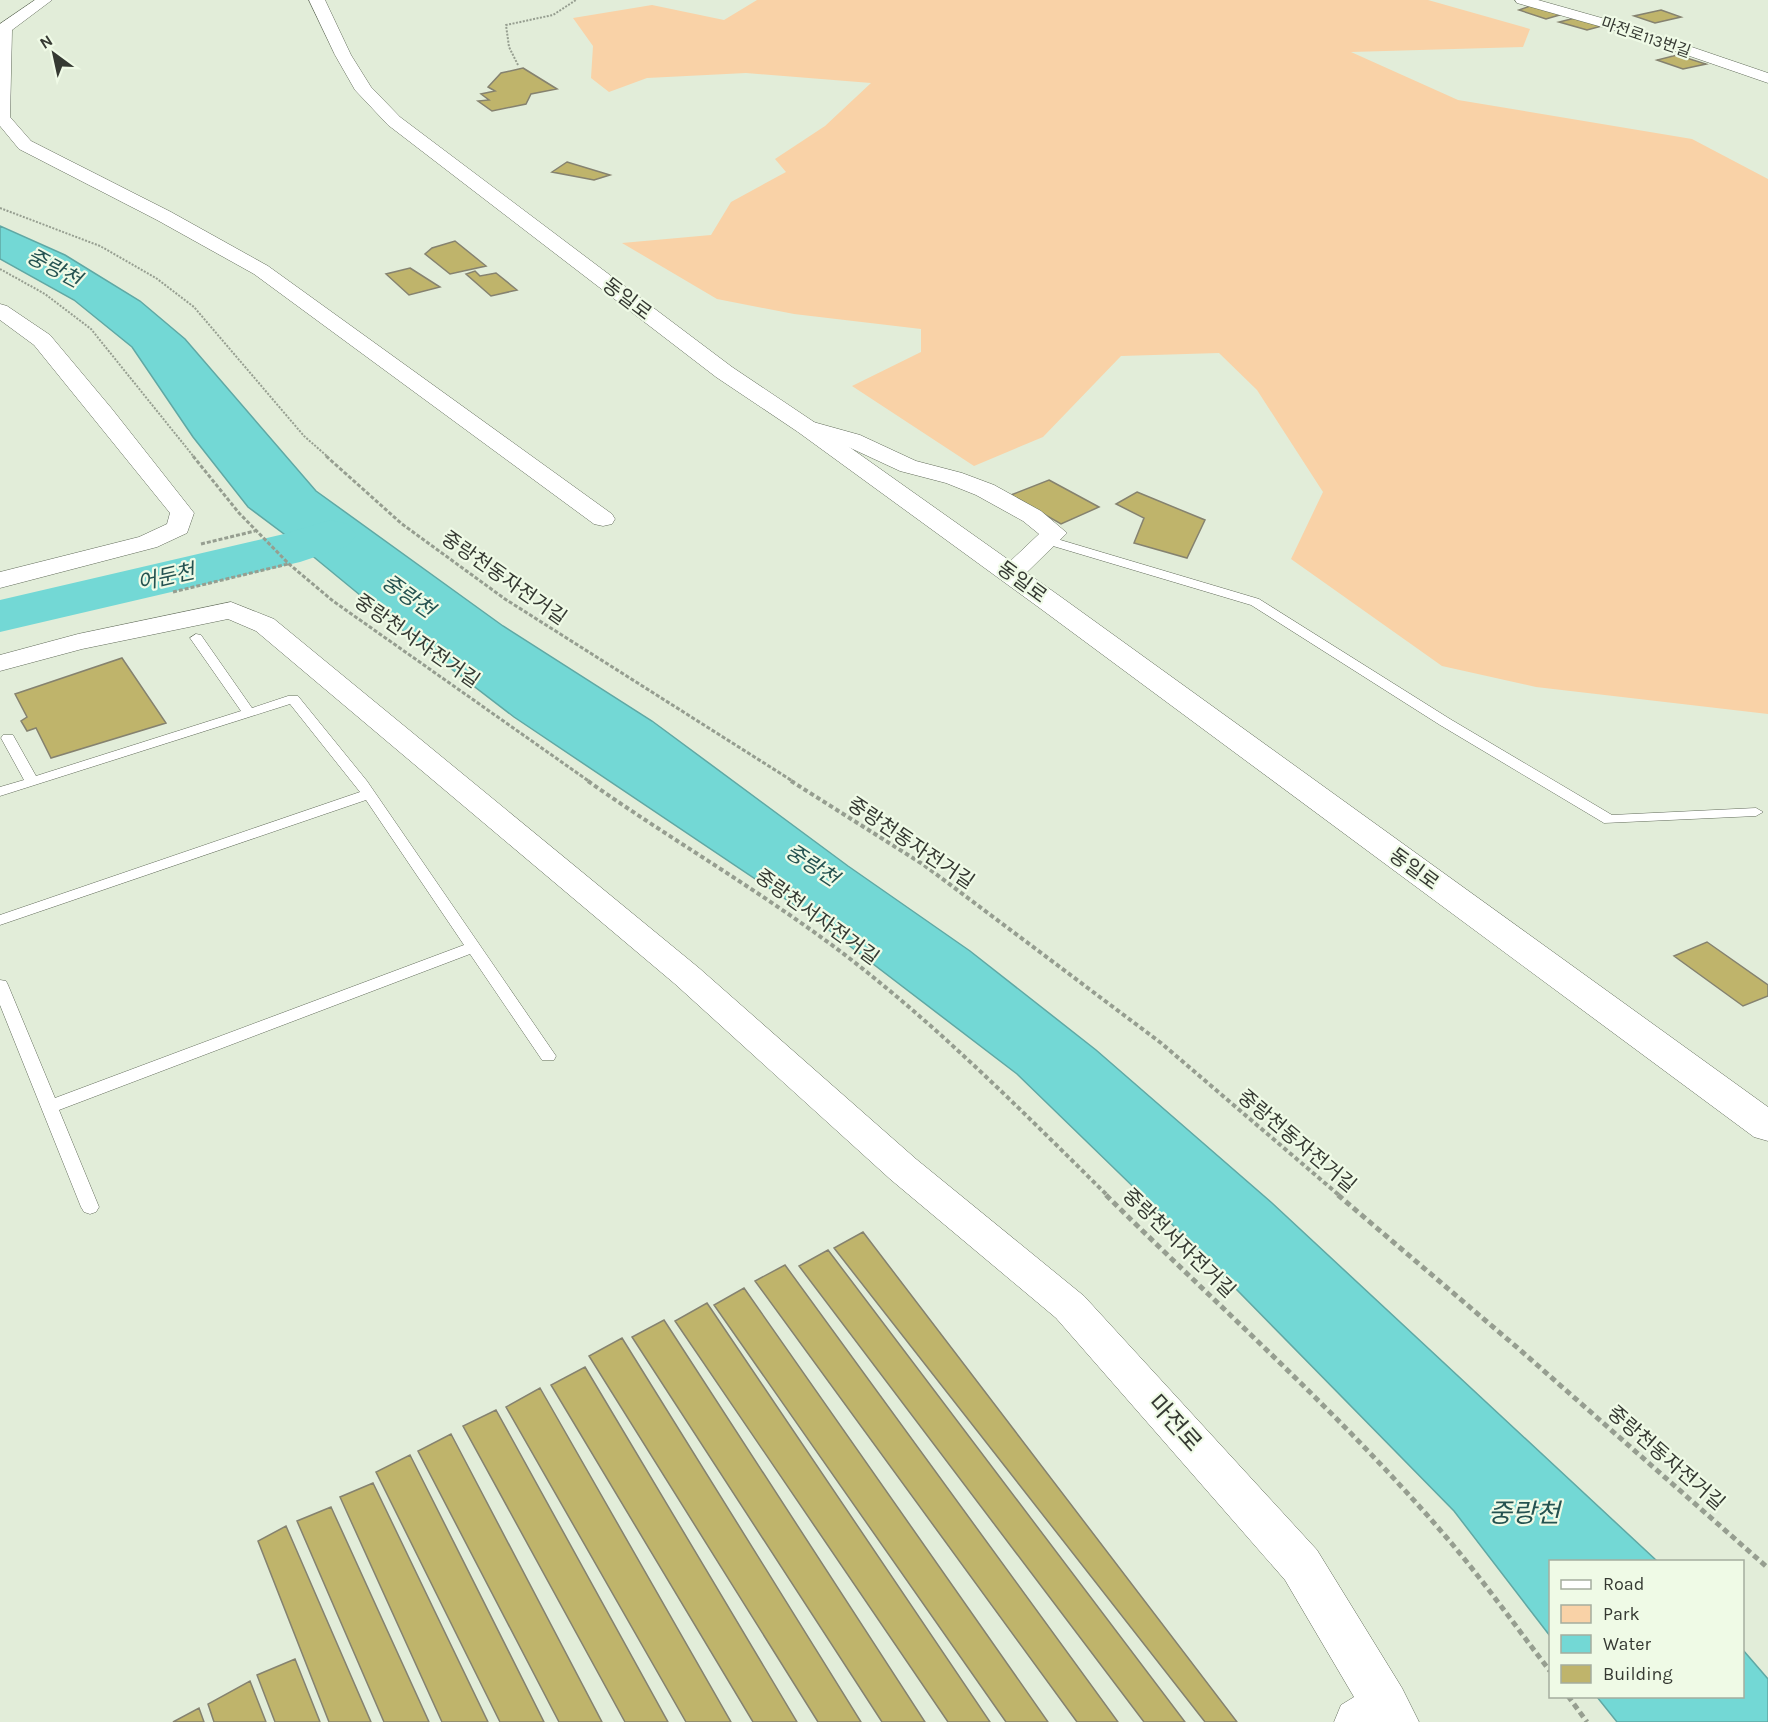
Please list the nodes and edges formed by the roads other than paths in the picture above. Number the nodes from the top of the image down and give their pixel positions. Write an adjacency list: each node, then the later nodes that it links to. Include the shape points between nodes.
1 (45, 0): 7 (street, via 4,28 2,118 25,145 261,270)
2 (317, 0): 6 (street, 동일로, via 364,90 394,122 724,372)
3 (1522, 0): 4 (street, 마전로113번길, via 1625,28)
4 (1768, 78)
5 (0, 310): 10 (street, via 42,340 182,513 178,528 148,542)
6 (806, 426): 8 (street, via 852,440 908,466 985,490 1054,533); 9 (street, 동일로)
7 (603, 519)
8 (1047, 540): 9 (street); 18 (lane, via 1255,602 1609,820)
9 (1011, 574): 23 (street, 동일로)
10 (0, 580)
11 (196, 638): 13 (lane)
12 (0, 663): 28 (street, 마전로, via 78,642 231,610 265,625 687,976 903,1169 1078,1316 1301,1565)
13 (249, 713): 15 (lane); 17 (lane, via 293,699)
14 (8, 738): 15 (lane)
15 (32, 782): 16 (lane)
16 (0, 792)
17 (369, 794): 19 (lane); 20 (lane)
18 (1756, 812)
19 (0, 920)
20 (474, 947): 22 (lane); 24 (lane)
21 (0, 985): 24 (lane)
22 (548, 1056)
23 (1707, 1081): 25 (street); 26 (street, 동일로)
24 (50, 1107): 27 (lane)
25 (1768, 1108)
26 (1768, 1127)
27 (90, 1207)
28 (1379, 1716)

